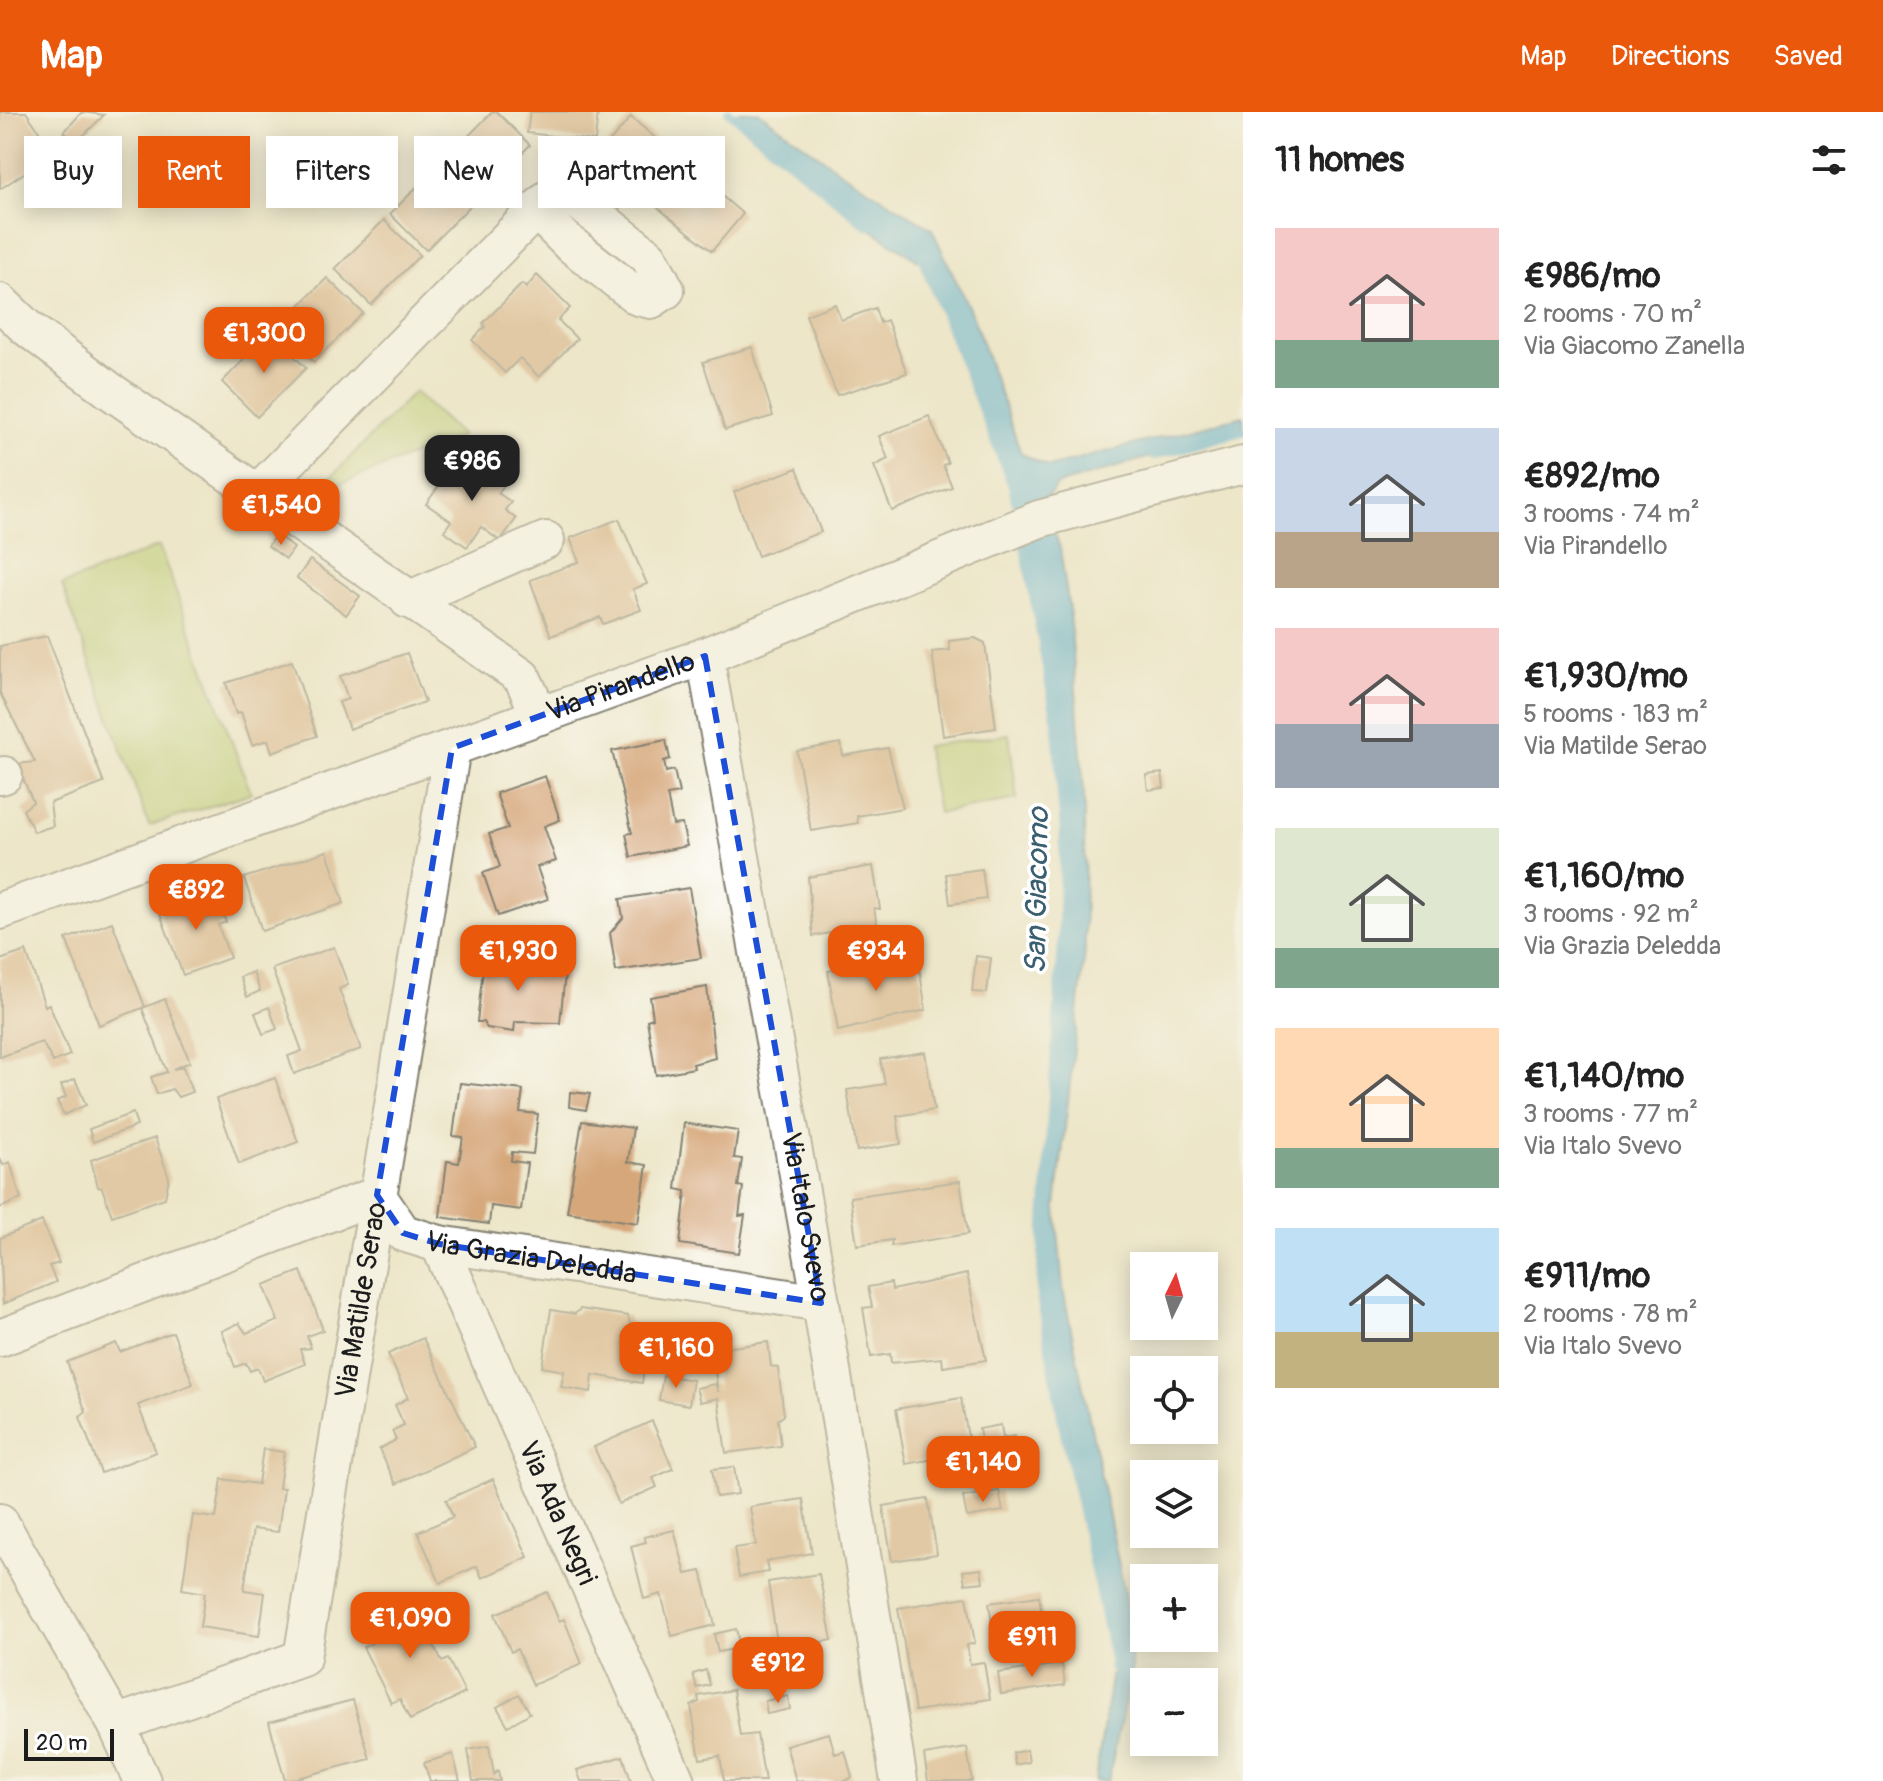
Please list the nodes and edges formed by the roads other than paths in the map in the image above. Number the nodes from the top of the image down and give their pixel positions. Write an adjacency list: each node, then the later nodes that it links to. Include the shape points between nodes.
1 (536, 210): 4 (street)
2 (0, 302): 4 (street, via 109,390)
3 (1243, 465): 7 (street, Via Pirandello, via 1024,524)
4 (259, 491): 6 (street)
5 (546, 540): 6 (street)
6 (408, 600): 8 (street, via 522,677)
7 (705, 656): 8 (street, Via Pirandello); 13 (street, Via Italo Svevo)
8 (540, 716): 9 (street, Via Pirandello)
9 (452, 748): 10 (street, Via Pirandello); 11 (street, Via Matilde Serao)
10 (0, 911)
11 (377, 1195): 12 (street, Via Grazia Deledda, via 403,1233); 14 (street); 16 (street, Via Matilde Serao, via 302,1658)
12 (439, 1244): 13 (street, Via Grazia Deledda); 18 (street, Via Ada Negri)
13 (821, 1303): 19 (street, Via Italo Svevo)
14 (0, 1338)
15 (0, 1522): 16 (street)
16 (116, 1724): 17 (street)
17 (142, 1781)
18 (676, 1781)
19 (899, 1781)

